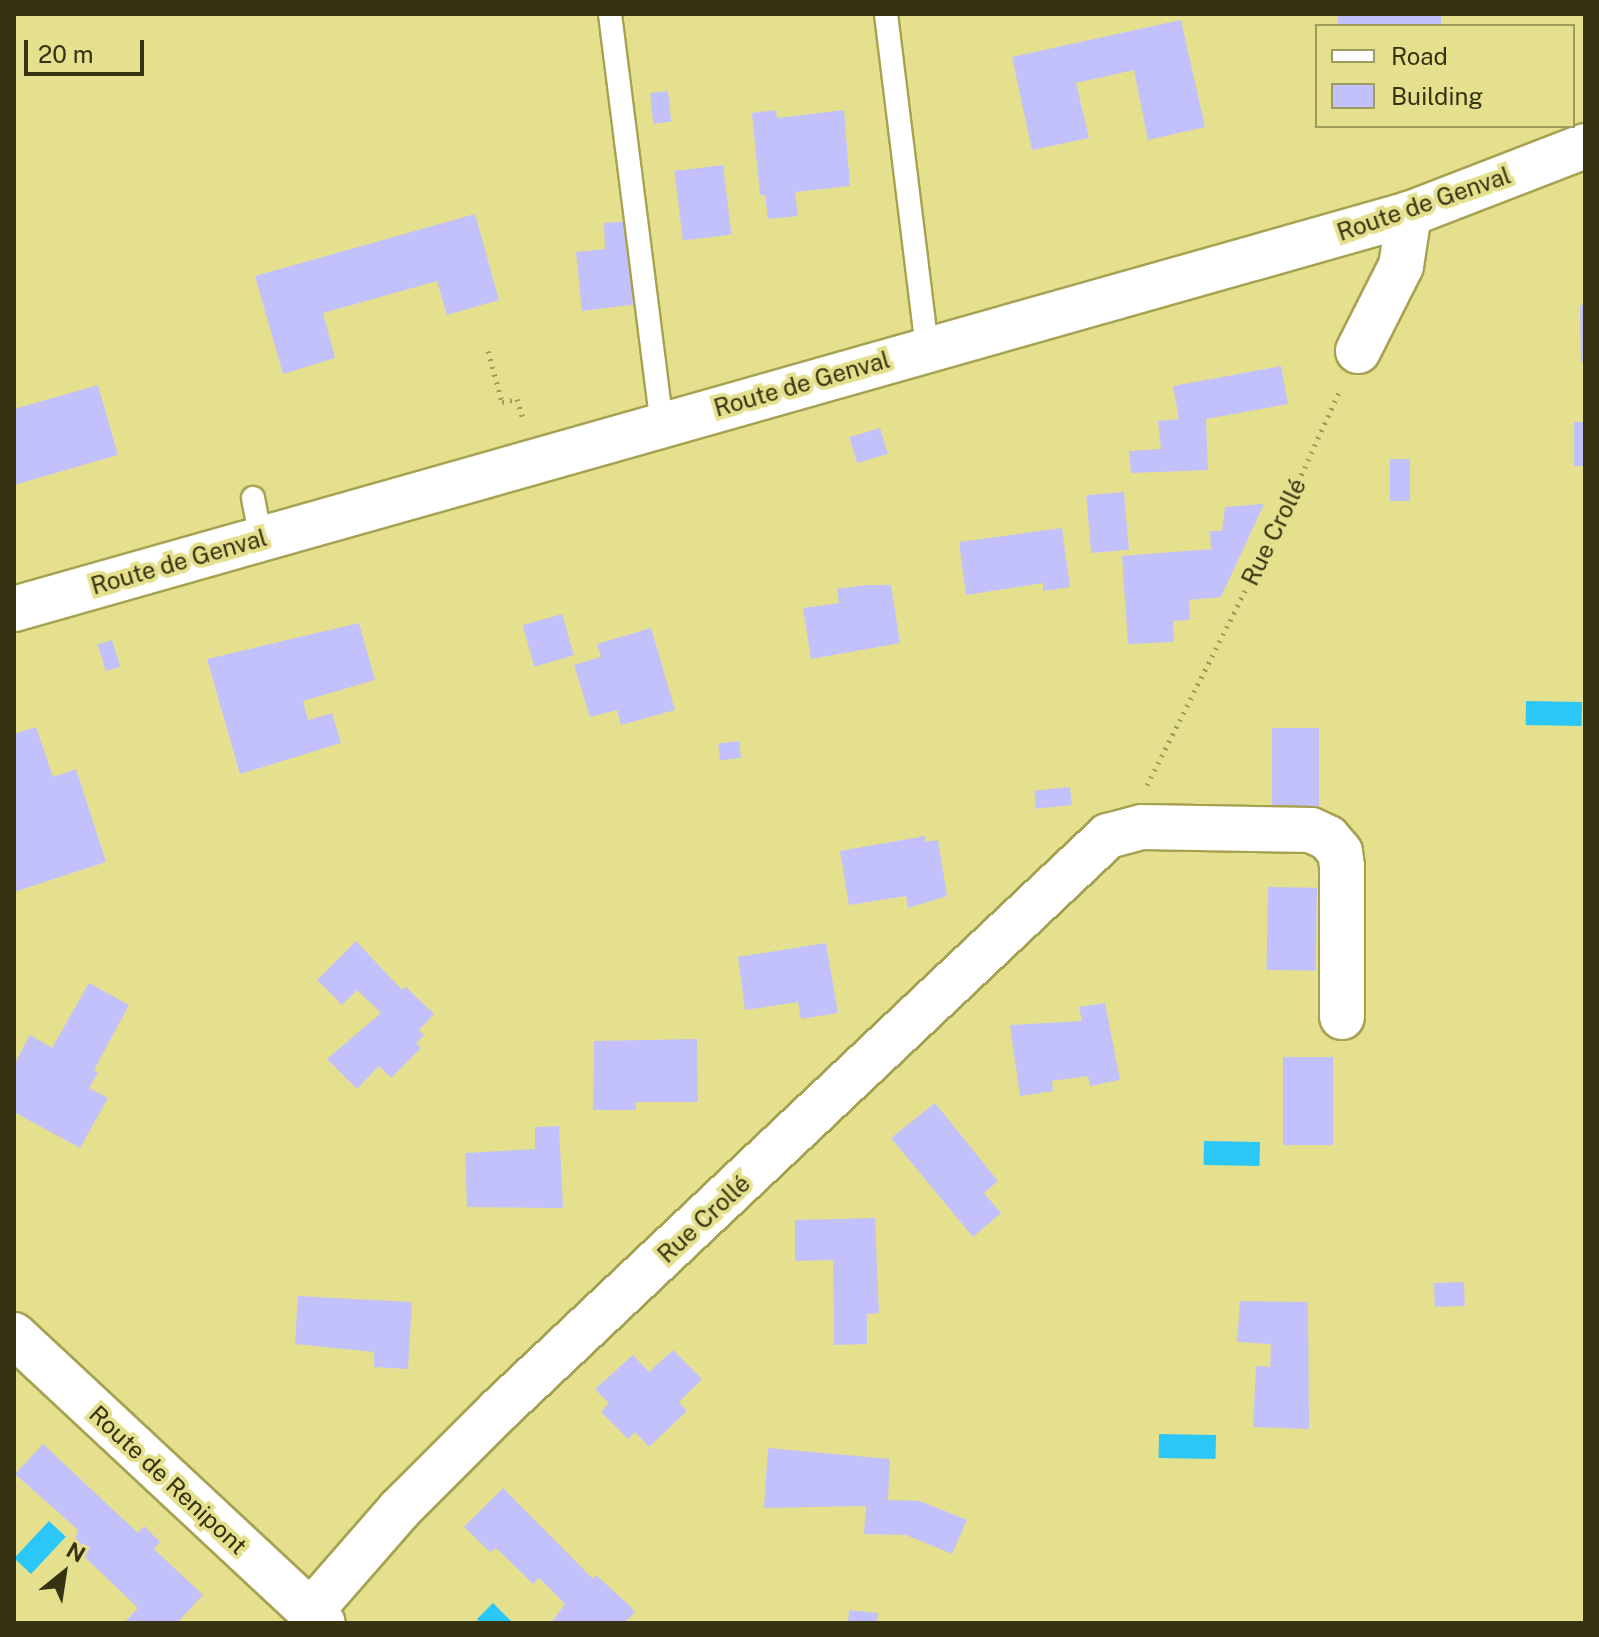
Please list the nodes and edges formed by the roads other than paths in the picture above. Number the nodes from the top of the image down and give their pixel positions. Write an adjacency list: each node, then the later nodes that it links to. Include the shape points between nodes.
1 (610, 14): 7 (lane)
2 (886, 14): 5 (lane)
3 (1585, 146): 4 (street, Route de Genval)
4 (1409, 214): 5 (street, Route de Genval); 6 (street, via 1401,266)
5 (927, 348): 7 (street, Route de Genval)
6 (1358, 351)
7 (662, 425): 8 (street, Route de Genval, via 535,461 257,518)
8 (14, 609)
9 (1342, 1017): 11 (street, Rue Crollé, via 1342,867 1340,852 1328,838 1311,830 1142,827 1108,836 499,1410 400,1509)
10 (14, 1335): 11 (street, Route de Renipont)
11 (317, 1617)

